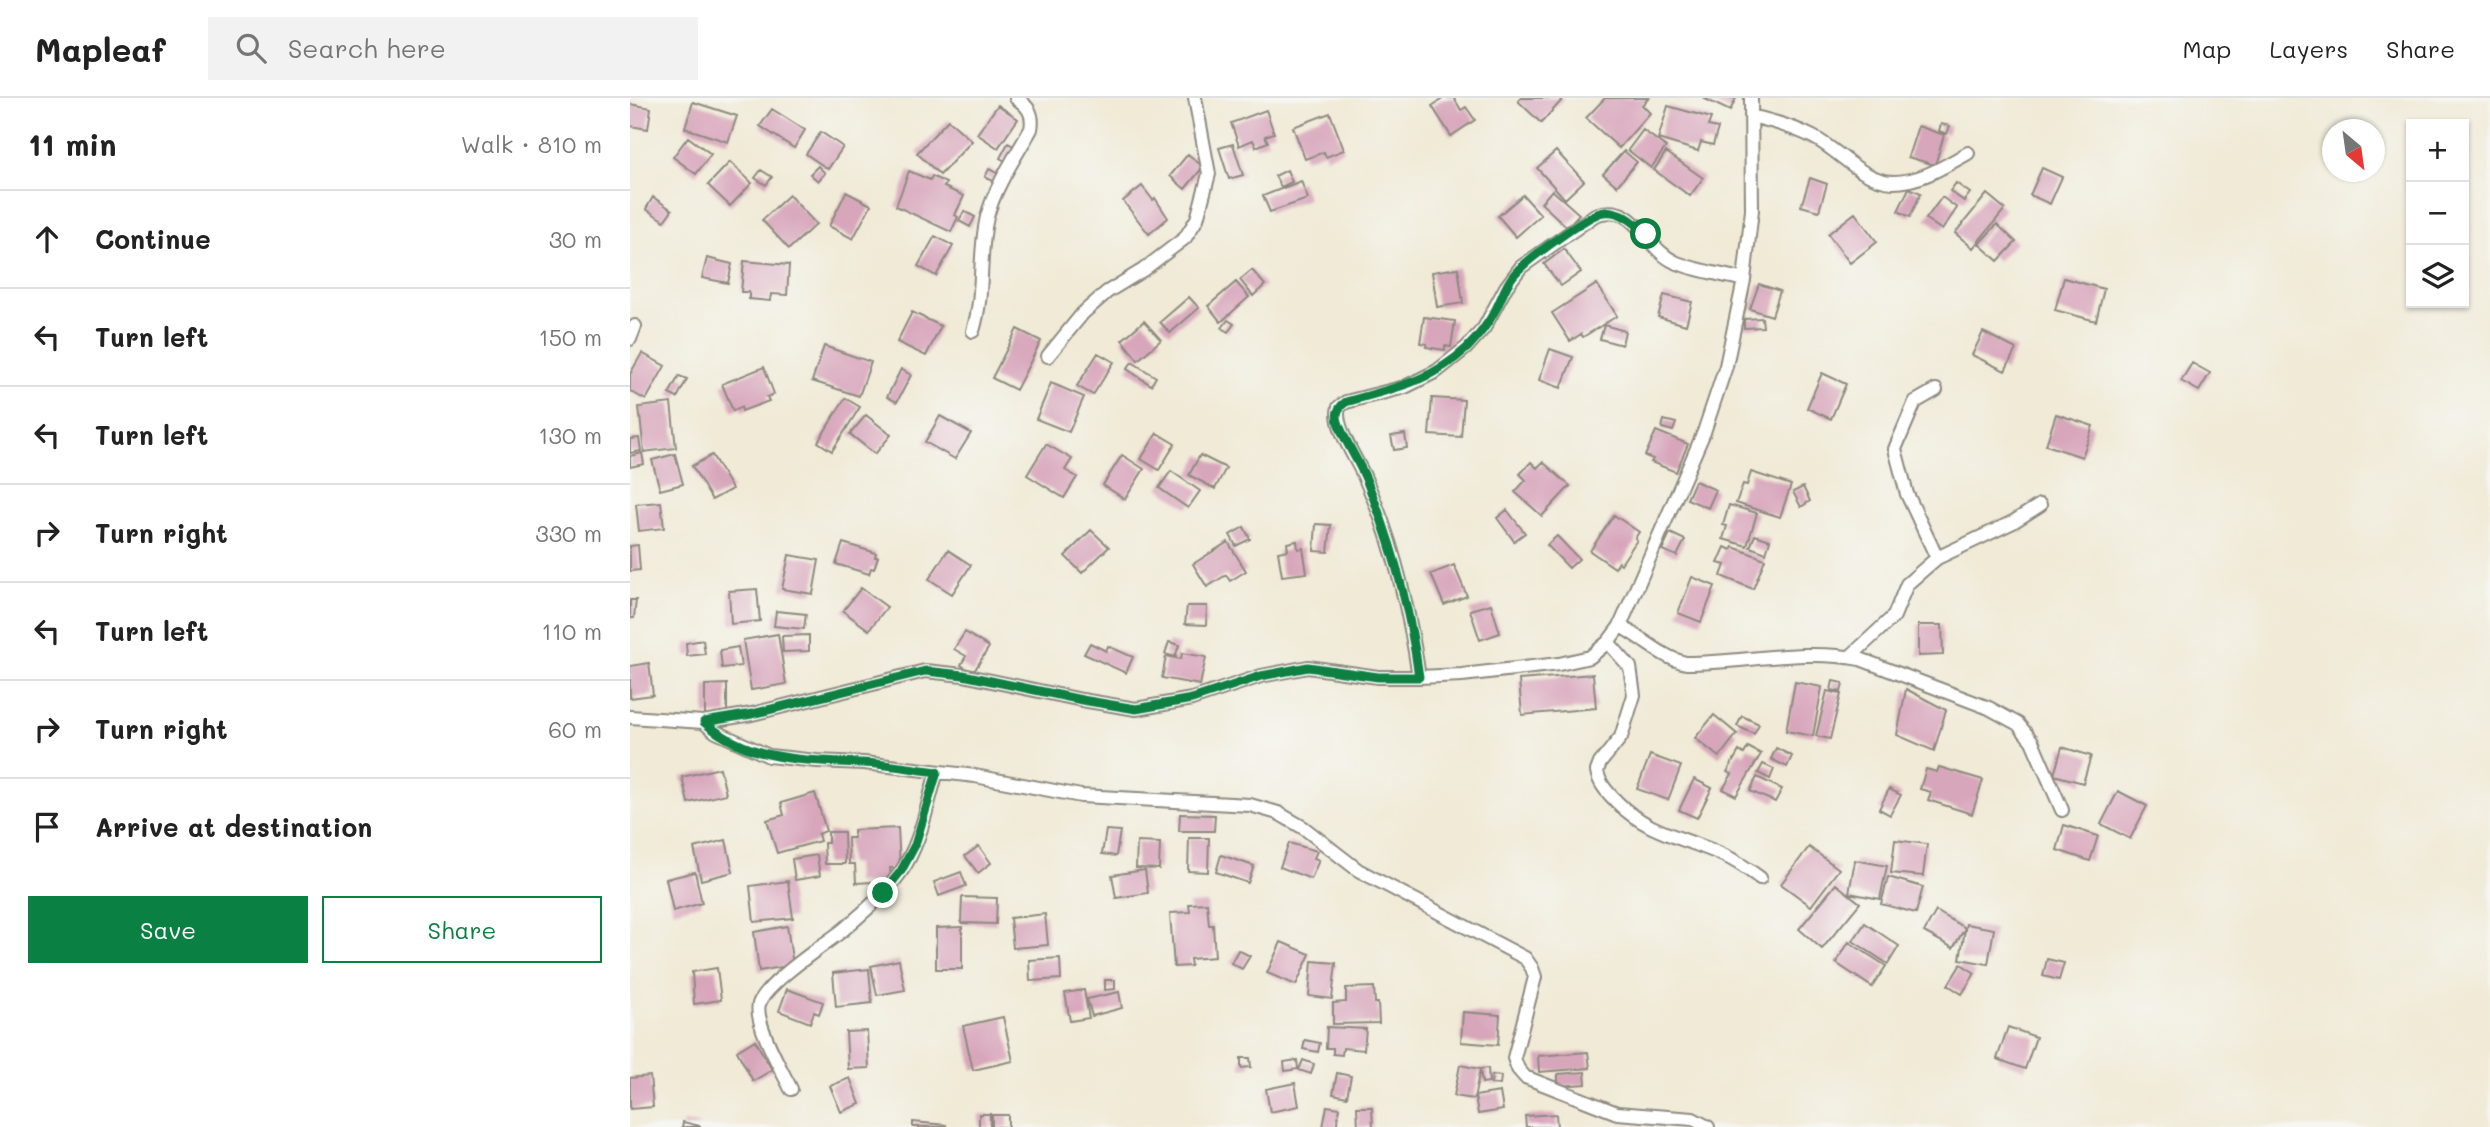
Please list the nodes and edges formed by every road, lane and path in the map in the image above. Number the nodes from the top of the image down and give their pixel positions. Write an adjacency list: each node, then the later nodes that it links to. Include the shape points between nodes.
1 (1016, 98): 8 (street, via 1033,119 988,214 980,309)
2 (1195, 98): 10 (street, via 1209,174 1196,219 1185,238 1083,313)
3 (1751, 98): 4 (street)
4 (1751, 116): 5 (street, via 1815,138 1860,170 1892,182 1933,173); 6 (street, via 1752,210)
5 (1968, 153)
6 (1744, 280): 14 (street, via 1726,366 1704,432); 17 (street, via 1676,262 1664,256 1637,224 1625,216 1603,212 1521,267 1485,328 1437,370 1405,387 1339,407 1339,426 1365,478 1401,583)
7 (635, 326): 9 (street)
8 (973, 331)
9 (630, 339)
10 (1048, 356)
11 (1936, 390): 13 (street, via 1915,402 1895,449 1907,494)
12 (2040, 505): 13 (street)
13 (1937, 558): 16 (street, via 1907,584 1894,617)
14 (1620, 626): 15 (street); 16 (street, via 1671,660 1686,663 1793,655)
15 (1608, 642): 17 (street, via 1590,657 1559,664); 22 (street, via 1630,667 1634,695 1621,737 1597,771 1602,786 1643,824 1720,853)
16 (1850, 657): 21 (street, via 1989,708 2018,724 2032,741)
17 (1419, 677): 19 (street, via 1378,677 1308,667 1261,676 1192,699 1136,709 925,671)
18 (630, 717): 19 (street)
19 (704, 722): 20 (street, via 769,756)
20 (937, 772): 23 (street, via 915,845 901,871 844,929 775,984 758,1006 760,1021); 24 (street, via 1082,796 1250,806 1278,813 1358,870 1525,958 1535,977 1514,1058 1525,1077 1617,1113 1693,1119)
21 (2062, 810)
22 (1760, 878)
23 (791, 1089)
24 (1707, 1127)

